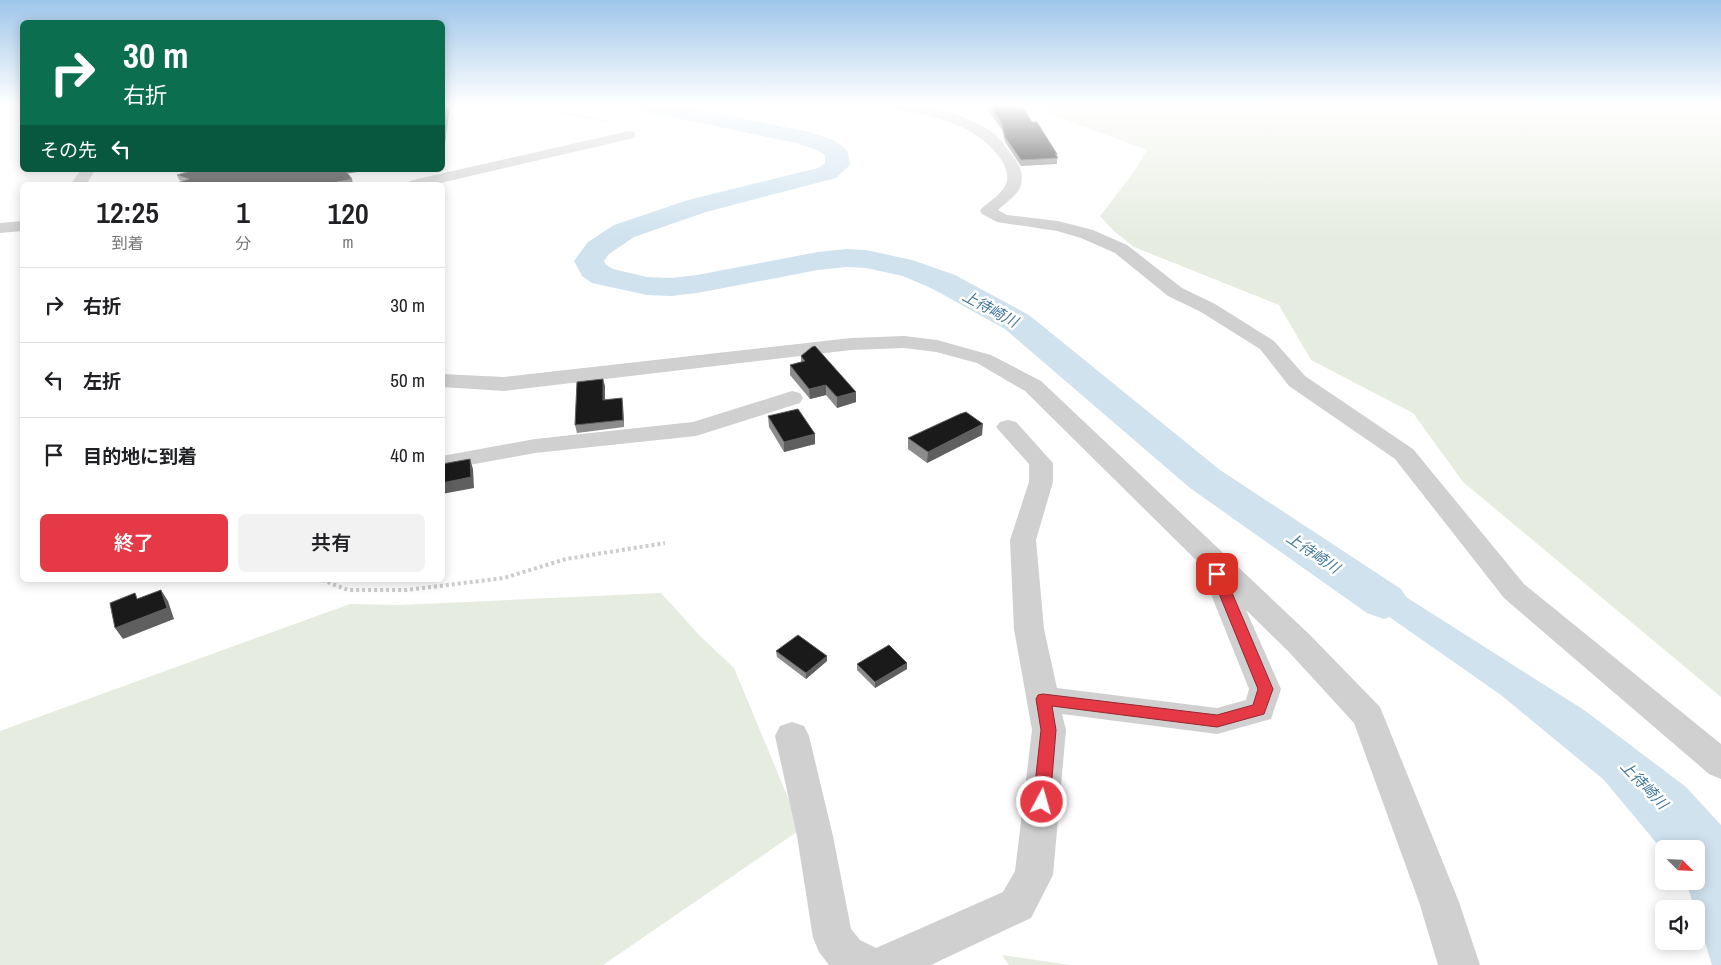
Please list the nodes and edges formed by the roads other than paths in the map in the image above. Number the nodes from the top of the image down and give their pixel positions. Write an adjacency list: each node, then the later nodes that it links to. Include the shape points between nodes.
1 (568, 149): 3 (street)
2 (1000, 149): 13 (street, via 1015,172 1012,188 988,212 1002,219 1058,226 1087,234 1121,249 1175,292 1208,308 1267,346 1298,381 1404,454 1514,591)
3 (426, 182)
4 (20, 226): 5 (street)
5 (0, 228)
6 (445, 380): 10 (street, via 504,384 851,344 904,342 937,346 984,359 1033,386)
7 (792, 398): 9 (street, via 696,428 535,446)
8 (1008, 428): 11 (street, via 1041,463 1041,482 1023,540 1029,628)
9 (445, 462)
10 (1211, 558): 11 (street, via 1266,689 1259,710 1217,721); 16 (street, via 1299,643 1368,716 1439,902)
11 (1043, 699): 15 (street, via 1049,730 1034,874 1017,904)
12 (792, 736): 14 (street, via 815,836 833,938 846,954)
13 (1721, 764)
14 (866, 965)
15 (885, 965)
16 (1459, 965)

